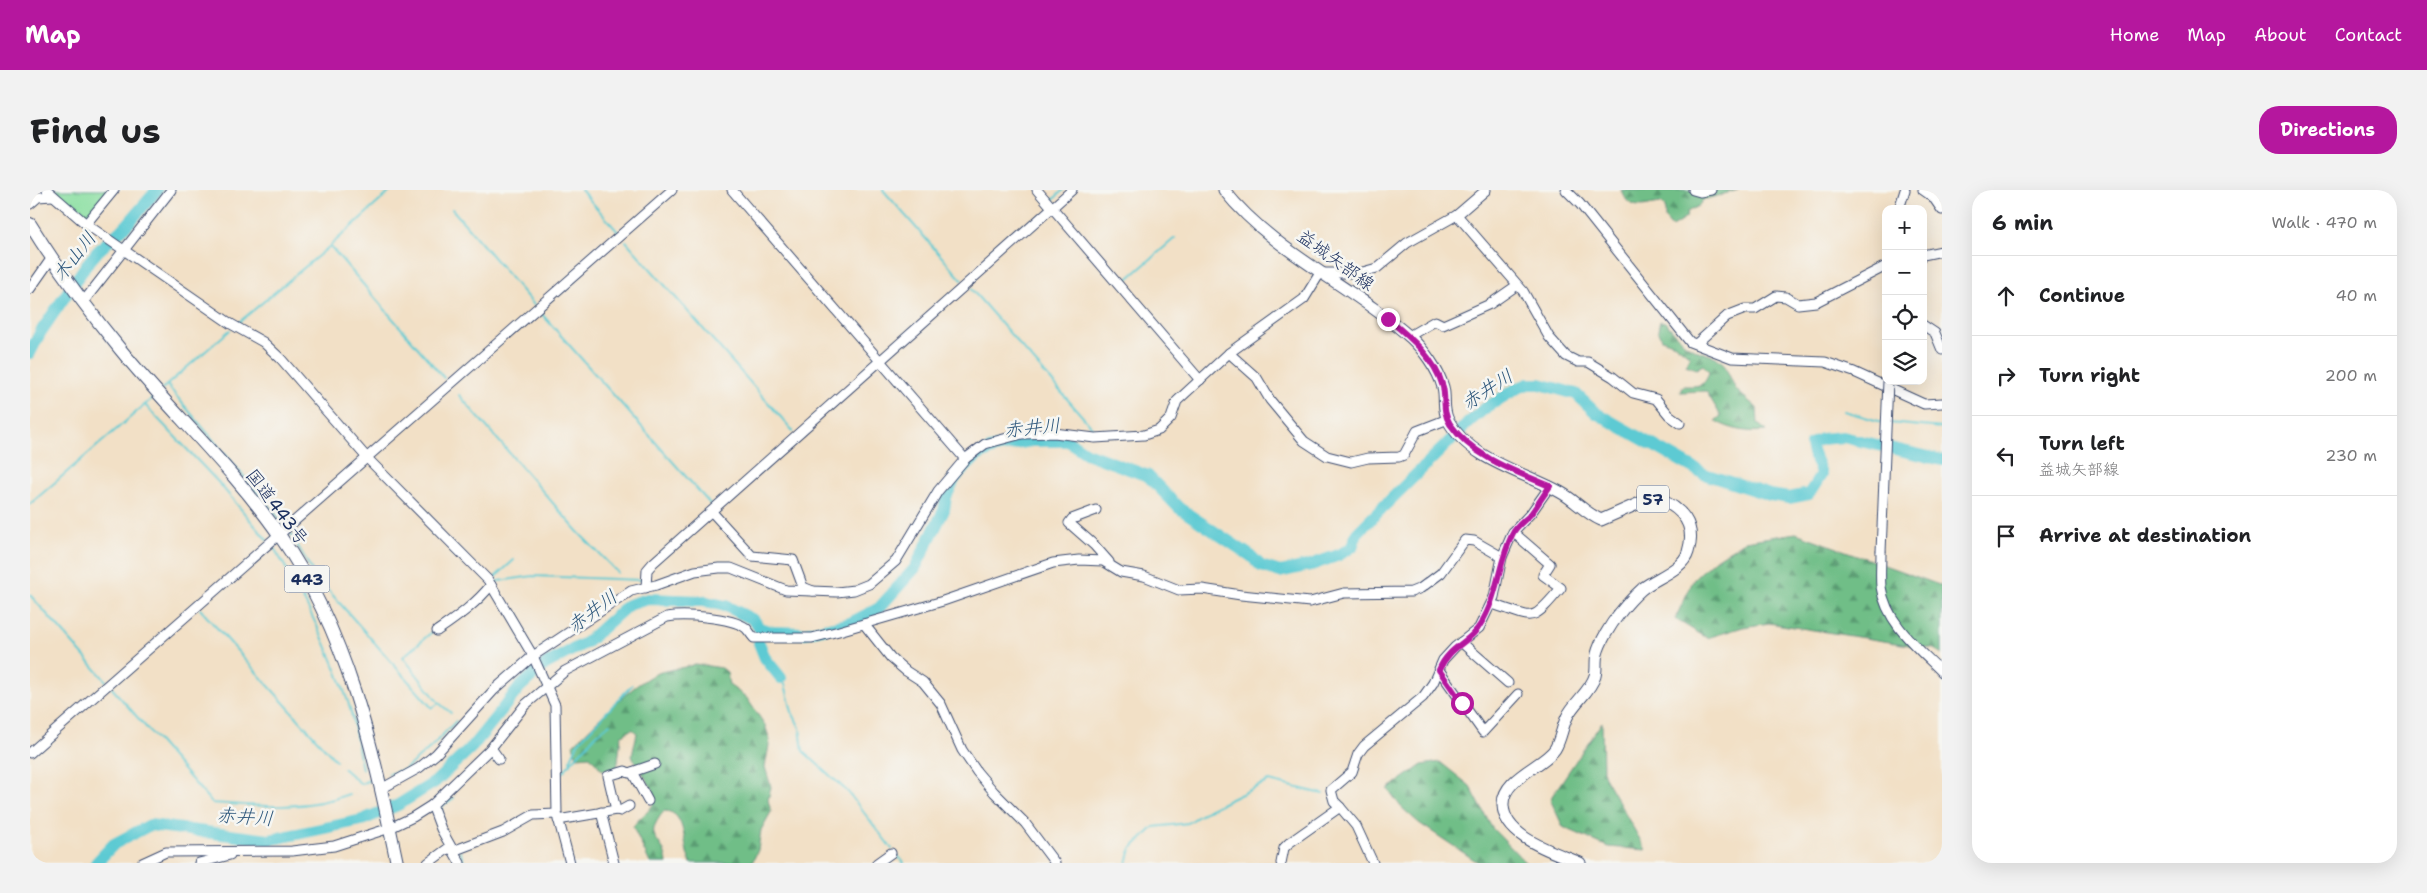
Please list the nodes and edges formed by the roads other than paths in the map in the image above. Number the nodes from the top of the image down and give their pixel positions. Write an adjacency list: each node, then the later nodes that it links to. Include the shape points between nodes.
1 (114, 190): 21 (street)
2 (171, 190): 22 (street)
3 (672, 190): 42 (street)
4 (732, 190): 36 (street)
5 (1037, 190): 17 (street)
6 (1072, 190): 17 (street)
7 (1224, 190): 27 (main road, 益城矢部線, via 1247,218)
8 (1486, 190): 19 (street)
9 (1566, 190): 33 (street, via 1684,336)
10 (1693, 190): 11 (street)
11 (1711, 190)
12 (1905, 190): 16 (street)
13 (1923, 190): 18 (street)
14 (49, 193): 15 (street, via 38,196); 21 (street)
15 (30, 204)
16 (1900, 205)
17 (1053, 208): 36 (street); 37 (street)
18 (1942, 210)
19 (1457, 215): 27 (street, via 1407,243 1378,268 1360,273); 28 (street)
20 (30, 224): 25 (highway, 国道443号 / 443)
21 (87, 226): 22 (street)
22 (122, 249): 30 (street); 42 (street, via 231,324 263,342 281,358)
23 (1942, 251): 24 (street)
24 (1927, 254)
25 (53, 261): 29 (street); 30 (highway, 国道443号 / 443)
26 (1882, 268): 33 (street, via 1816,302 1798,304 1776,296 1755,309 1727,316)
27 (1320, 273): 32 (main road, 益城矢部線); 35 (street, via 1304,299)
28 (1516, 286): 32 (street, via 1490,304 1443,325 1435,321); 40 (street, via 1523,291 1549,337 1566,356 1578,362 1588,362 1634,393 1656,399 1669,416)
29 (30, 288)
30 (84, 301): 48 (highway, 国道443号 / 443, via 121,350 234,477)
31 (1927, 328): 34 (street, via 1935,333)
32 (1409, 336): 41 (main road, 益城矢部線, via 1438,375 1443,388 1444,409)
33 (1696, 344): 39 (street, via 1732,358 1825,362 1924,404)
34 (1942, 350)
35 (1229, 353): 37 (street); 41 (street, via 1257,378 1270,400 1304,441 1327,456 1351,462 1399,457 1404,455 1417,431)
36 (881, 360): 43 (street); 46 (street)
37 (1200, 380): 43 (street, via 1177,401 1171,418 1159,430 1144,435 1096,438 1054,433 1022,434 985,444)
38 (1888, 385): 60 (street, bridge, via 1882,588 1890,615)
39 (1942, 403)
40 (1680, 423)
41 (1451, 424): 44 (main road, 57, via 1478,454)
42 (368, 459): 48 (street); 51 (street)
43 (965, 459): 53 (street, via 938,491 904,550 889,568 869,584 854,590)
44 (1550, 486): 47 (street); 92 (main road, 57, via 1601,520 1656,498 1681,511 1690,527 1688,553 1678,566 1643,588 1617,617 1597,653 1594,677 1568,716 1555,749 1506,791 1503,805 1508,822 1520,834)
45 (1096, 510): 50 (street, via 1069,523)
46 (712, 512): 52 (street, via 647,570); 53 (street, via 752,556 793,560 803,587)
47 (1513, 532): 49 (street); 54 (street, via 1550,564 1543,575 1561,588 1539,613 1529,617)
48 (280, 535): 65 (street); 69 (highway, 国道443号 / 443, via 335,634 369,736)
49 (1502, 557): 50 (street, via 1474,541 1465,540 1441,573 1421,588 1396,594 1344,593 1310,602 1202,588 1179,590 1144,576 1121,572); 54 (street)
50 (1113, 565): 55 (street, via 1104,561 1053,563)
51 (491, 584): 56 (street, via 466,610); 58 (street)
52 (646, 588): 53 (street, via 695,571 731,568 786,590); 58 (street, via 631,591)
53 (816, 592)
54 (1491, 604): 57 (street, via 1479,628)
55 (864, 624): 61 (street, via 812,638 754,638 746,628 735,623 677,615 646,627); 89 (street, via 891,658 923,682 940,704 962,750 977,772 1025,823)
56 (437, 631)
57 (1461, 642): 59 (street, via 1443,660); 62 (street)
58 (534, 658): 61 (street); 69 (street, via 494,690 436,754 419,768)
59 (1439, 670): 63 (street, via 1483,732); 73 (street, via 1423,697 1364,746 1352,772 1331,790)
60 (1942, 672)
61 (546, 683): 64 (street); 76 (street, via 556,716)
62 (1508, 683)
63 (1518, 694)
64 (491, 748): 66 (street); 71 (street)
65 (30, 754)
66 (499, 759)
67 (654, 764): 68 (street)
68 (632, 772): 70 (street); 74 (street, via 608,776)
69 (381, 789): 77 (highway, 国道443号 / 443)
70 (648, 801)
71 (432, 805): 77 (street); 78 (street)
72 (629, 806): 74 (street, via 620,812)
73 (1340, 807): 90 (street, via 1289,843 1284,848); 91 (street, via 1356,826)
74 (616, 810): 75 (street)
75 (601, 812): 76 (street); 87 (street)
76 (558, 817): 78 (street, via 533,815 503,832); 86 (street)
77 (390, 828): 79 (street, via 334,846); 83 (highway, 国道443号 / 443)
78 (451, 849): 84 (street); 85 (street)
79 (243, 852): 81 (street, via 166,852); 82 (street)
80 (891, 853): 88 (street)
81 (142, 863)
82 (199, 863)
83 (397, 863)
84 (428, 863)
85 (460, 863)
86 (570, 863)
87 (614, 863)
88 (877, 863)
89 (1055, 863)
90 (1281, 863)
91 (1373, 863)
92 (1580, 863)

